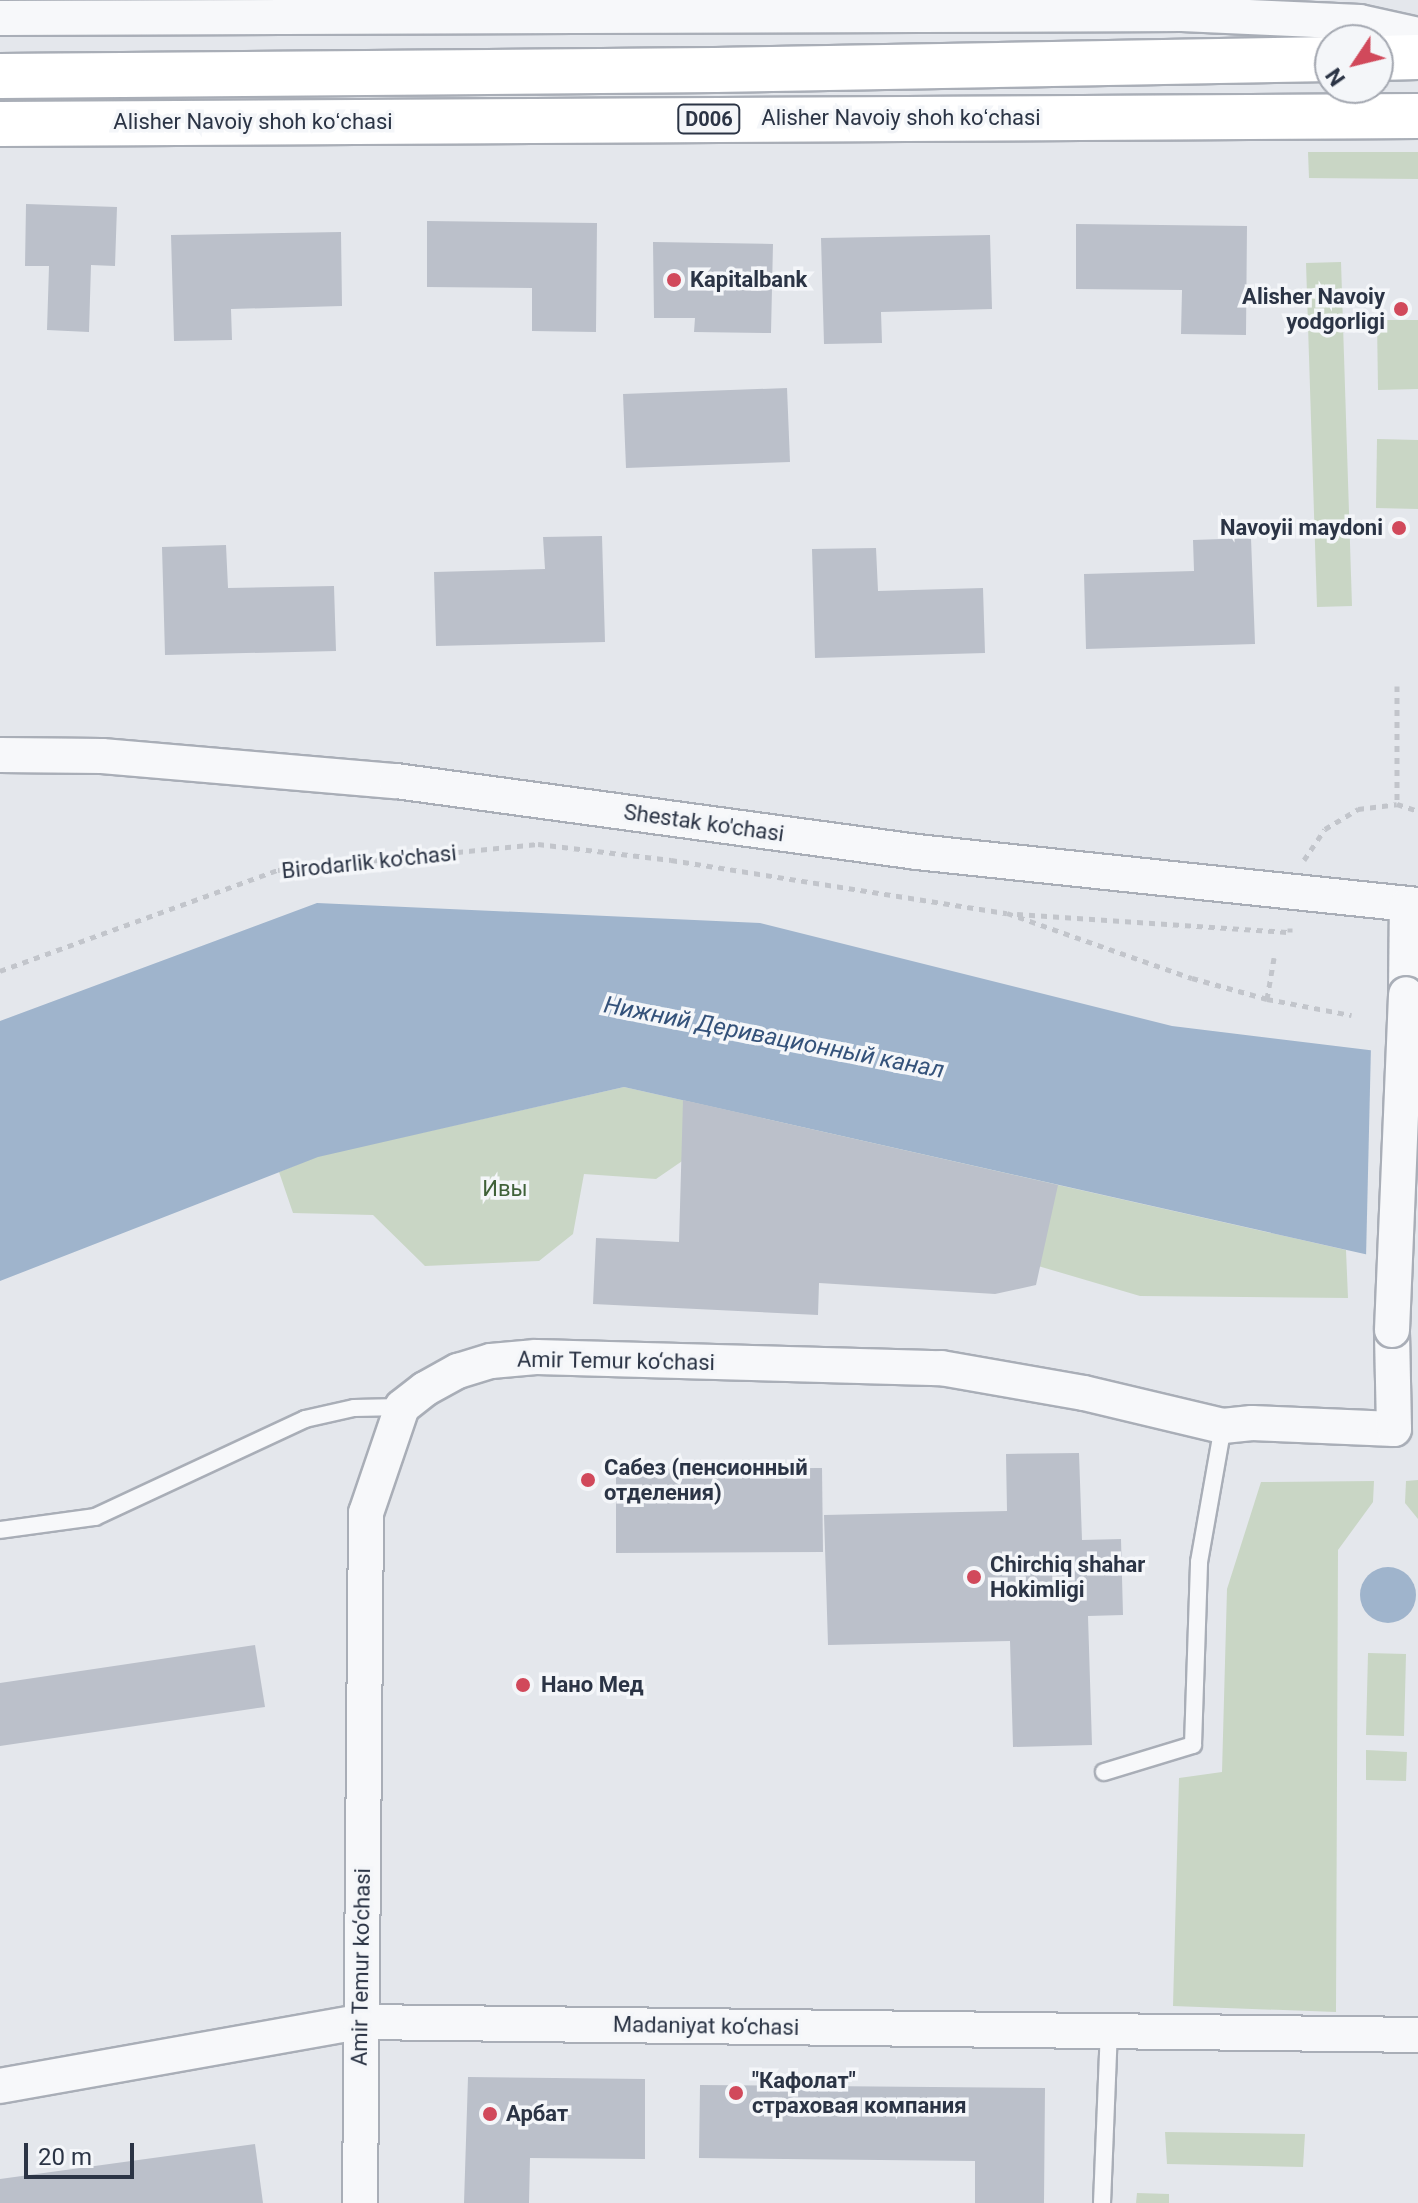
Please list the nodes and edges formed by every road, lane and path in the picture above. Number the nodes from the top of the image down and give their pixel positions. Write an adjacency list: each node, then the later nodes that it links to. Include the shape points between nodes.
1 (0, 18): 2 (street, via 1182,14 1360,22)
2 (1418, 35)
3 (1418, 57): 4 (main road)
4 (1394, 58)
5 (1314, 59): 6 (main road, D006)
6 (0, 76)
7 (1418, 116): 8 (main road, Alisher Navoiy shoh koʻchasi / D006)
8 (0, 124)
9 (1397, 686): 11 (path)
10 (0, 755): 14 (street, Shestak ko'chasi, via 102,756 396,781 917,852)
11 (1397, 804): 12 (path); 13 (path, via 1358,809 1325,829)
12 (1418, 811)
13 (1301, 865)
14 (1413, 905): 23 (street, Amir Temur ko‘chasi, bridge, via 1392,1330)
15 (1007, 913): 16 (path); 18 (path, Birodarlik ko'chasi, via 538,844 278,870); 19 (path)
16 (1290, 932)
17 (1274, 958): 19 (path)
18 (0, 971)
19 (1267, 999): 20 (path)
20 (1351, 1015)
21 (402, 1407): 22 (street, Amir Temur ko‘chasi, via 458,1371 491,1361 536,1357 941,1368 1084,1393); 24 (lane, via 354,1408 305,1419 95,1517); 26 (street, Amir Temur ko‘chasi, via 366,1513)
22 (1223, 1426): 23 (street, Amir Temur ko‘chasi); 25 (lane, via 1199,1562 1193,1745)
23 (1406, 1429)
24 (0, 1530)
25 (1104, 1772)
26 (360, 2022): 27 (street, Madaniyat ko‘chasi); 29 (street, Madaniyat ko‘chasi); 30 (street, Amir Temur ko‘chasi)
27 (1109, 2029): 28 (street, Madaniyat ko‘chasi); 31 (lane)
28 (1418, 2035)
29 (0, 2086)
30 (360, 2203)
31 (1102, 2203)

